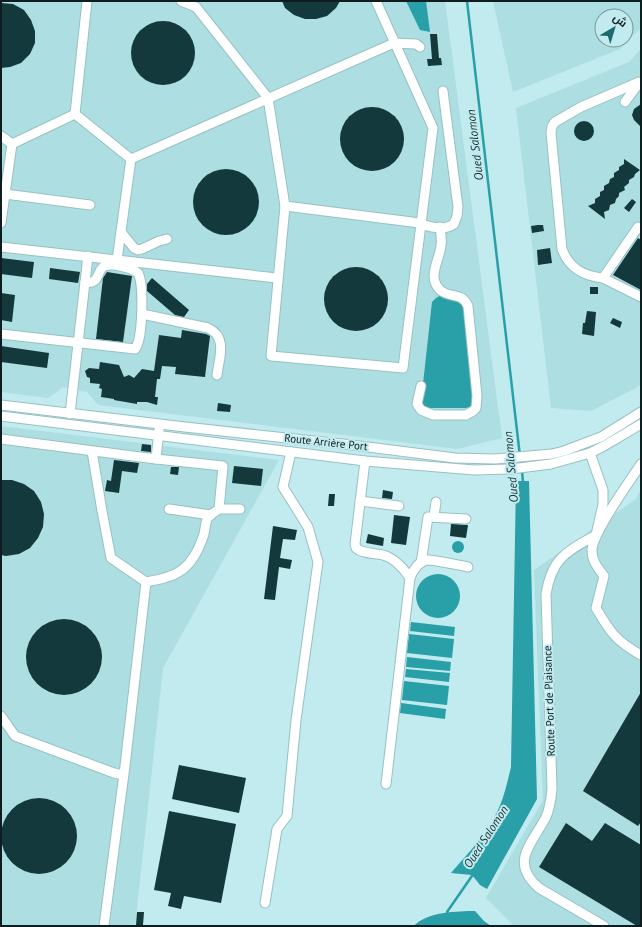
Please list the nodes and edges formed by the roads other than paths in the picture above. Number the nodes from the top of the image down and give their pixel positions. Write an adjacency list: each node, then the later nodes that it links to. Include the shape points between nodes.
1 (87, 1): 11 (street)
2 (182, 1): 4 (street)
3 (376, 1): 5 (street)
4 (198, 4): 9 (street)
5 (394, 43): 6 (street, via 416,44); 9 (street); 19 (street, via 432,128)
6 (420, 47)
7 (640, 81): 10 (street); 28 (street, via 581,107 555,122 551,130 562,249 575,270)
8 (443, 91): 20 (street, via 458,212 454,224)
9 (268, 98): 14 (street); 17 (street)
10 (625, 102)
11 (75, 114): 13 (street); 14 (street)
12 (1, 136): 13 (street)
13 (12, 144): 15 (street)
14 (131, 159): 22 (street)
15 (5, 194): 16 (street, via 46,197); 18 (street)
16 (90, 205)
17 (285, 206): 19 (street); 27 (street)
18 (1, 223)
19 (421, 225): 20 (street); 27 (street, via 403,368 271,356)
20 (440, 228): 35 (street, via 441,247 434,280 440,290 446,294 459,296 468,306 478,396 476,408 466,415 433,415 421,410 418,404)
21 (641, 229): 28 (street, via 638,227)
22 (121, 232): 23 (street, via 138,250); 26 (street)
23 (167, 239)
24 (1, 247): 25 (street)
25 (88, 256): 26 (street); 29 (street)
26 (117, 260): 27 (street)
27 (277, 278)
28 (603, 278): 30 (street)
29 (85, 282): 31 (street, via 96,280 102,268 107,265 136,271 141,284); 33 (street)
30 (641, 297)
31 (142, 314): 33 (street, via 135,349); 34 (street, via 208,328 216,333 221,342)
32 (1, 334): 33 (street)
33 (78, 342): 38 (street)
34 (217, 375)
35 (421, 386)
36 (1, 405): 38 (street, Route Arrière Port)
37 (641, 412): 40 (street, Route Arrière Port, via 602,437 564,451 507,458 455,458)
38 (70, 414): 40 (street, Route Arrière Port)
39 (1, 416): 42 (street, Route Arrière Port)
40 (160, 424): 42 (street)
41 (641, 424): 46 (street, Route Arrière Port)
42 (159, 436): 45 (street, Route Arrière Port); 47 (street)
43 (1, 439): 44 (street)
44 (92, 451): 47 (street); 63 (street, via 111,558)
45 (290, 452): 48 (street, Route Arrière Port); 68 (street, via 283,487 308,527 318,562 296,720 287,816 277,829)
46 (590, 453): 48 (street, Route Arrière Port, via 551,464 511,469 474,470); 59 (street, via 603,490 603,504)
47 (156, 459): 54 (street, via 223,466)
48 (365, 461): 50 (street)
49 (641, 464): 59 (street)
50 (360, 501): 52 (street); 62 (street, via 356,548 363,552 386,556 403,568)
51 (436, 502): 57 (street)
52 (399, 506)
53 (169, 509): 56 (street)
54 (219, 509): 55 (street); 56 (street)
55 (240, 509)
56 (211, 515): 63 (street, via 196,555 188,566 176,574)
57 (434, 516): 58 (street); 60 (street, via 427,519)
58 (466, 519)
59 (596, 535): 64 (street, via 592,551 594,563 604,576 596,608 617,639); 70 (street, Route Port de Plaisance, via 562,557 554,566 549,579 546,594 551,803 524,856 524,864 526,874 539,888)
60 (423, 560): 61 (street); 62 (street)
61 (468, 567)
62 (410, 578): 67 (street)
63 (146, 582): 66 (street)
64 (641, 655)
65 (1, 716): 66 (street, via 15,736)
66 (123, 775): 69 (street)
67 (386, 784)
68 (265, 903)
69 (104, 926)
70 (604, 926)

